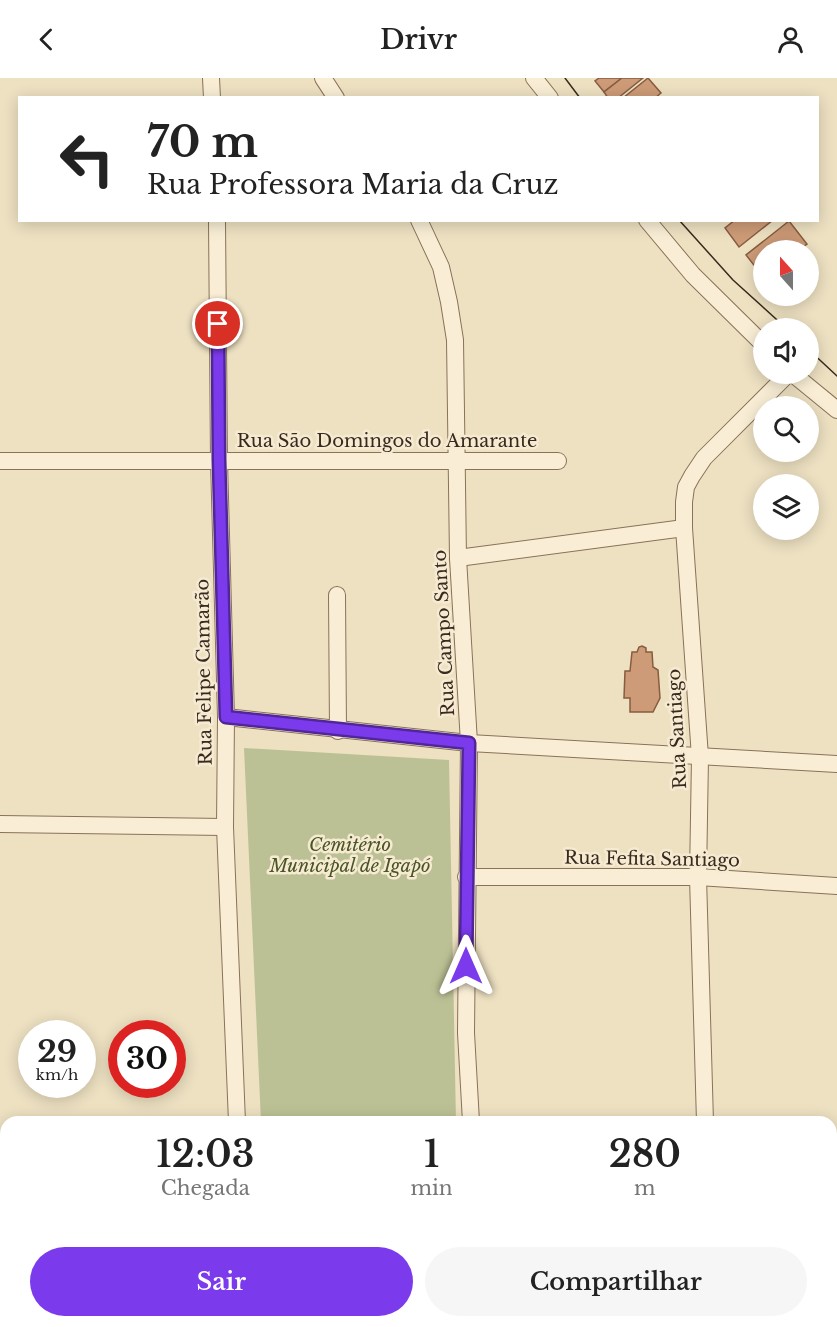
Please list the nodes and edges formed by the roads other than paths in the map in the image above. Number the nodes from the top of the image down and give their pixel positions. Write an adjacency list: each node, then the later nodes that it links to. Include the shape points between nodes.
1 (211, 78): 4 (street)
2 (323, 78): 5 (street)
3 (534, 78): 6 (street)
4 (212, 96)
5 (335, 96)
6 (548, 96)
7 (217, 222): 14 (street, Rua Felipe Camarão)
8 (420, 222): 17 (street, Rua Campo Santo, via 441,267 449,302 455,340)
9 (649, 222): 10 (street, via 693,275)
10 (753, 334)
11 (778, 384): 18 (street, Rua Santiago, via 704,458 686,487)
12 (805, 384): 13 (street)
13 (837, 410)
14 (219, 460): 15 (street, Rua São Domingos do Amarante); 17 (street, Rua São Domingos do Amarante); 21 (street, Rua Felipe Camarão)
15 (0, 461)
16 (558, 461): 17 (street, Rua São Domingos do Amarante)
17 (458, 462): 19 (street, Rua Campo Santo)
18 (684, 528): 19 (street); 24 (street, Rua Santiago)
19 (458, 558): 23 (street, Rua Campo Santo)
20 (337, 595): 22 (street)
21 (226, 717): 22 (street); 27 (street, Rua Felipe Camarão)
22 (338, 731): 23 (street)
23 (469, 743): 24 (street); 28 (street, Rua Campo Santo)
24 (700, 757): 25 (street); 29 (street, Rua Santiago)
25 (837, 764)
26 (0, 824): 27 (street)
27 (225, 826): 31 (street, Rua Felipe Camarão)
28 (466, 877): 29 (street, Rua Fefita Santiago); 32 (street, Rua Campo Santo, via 466,1033)
29 (698, 877): 30 (street, Rua Fefita Santiago); 33 (street, Rua Santiago)
30 (837, 886)
31 (237, 1116)
32 (471, 1116)
33 (705, 1116)

